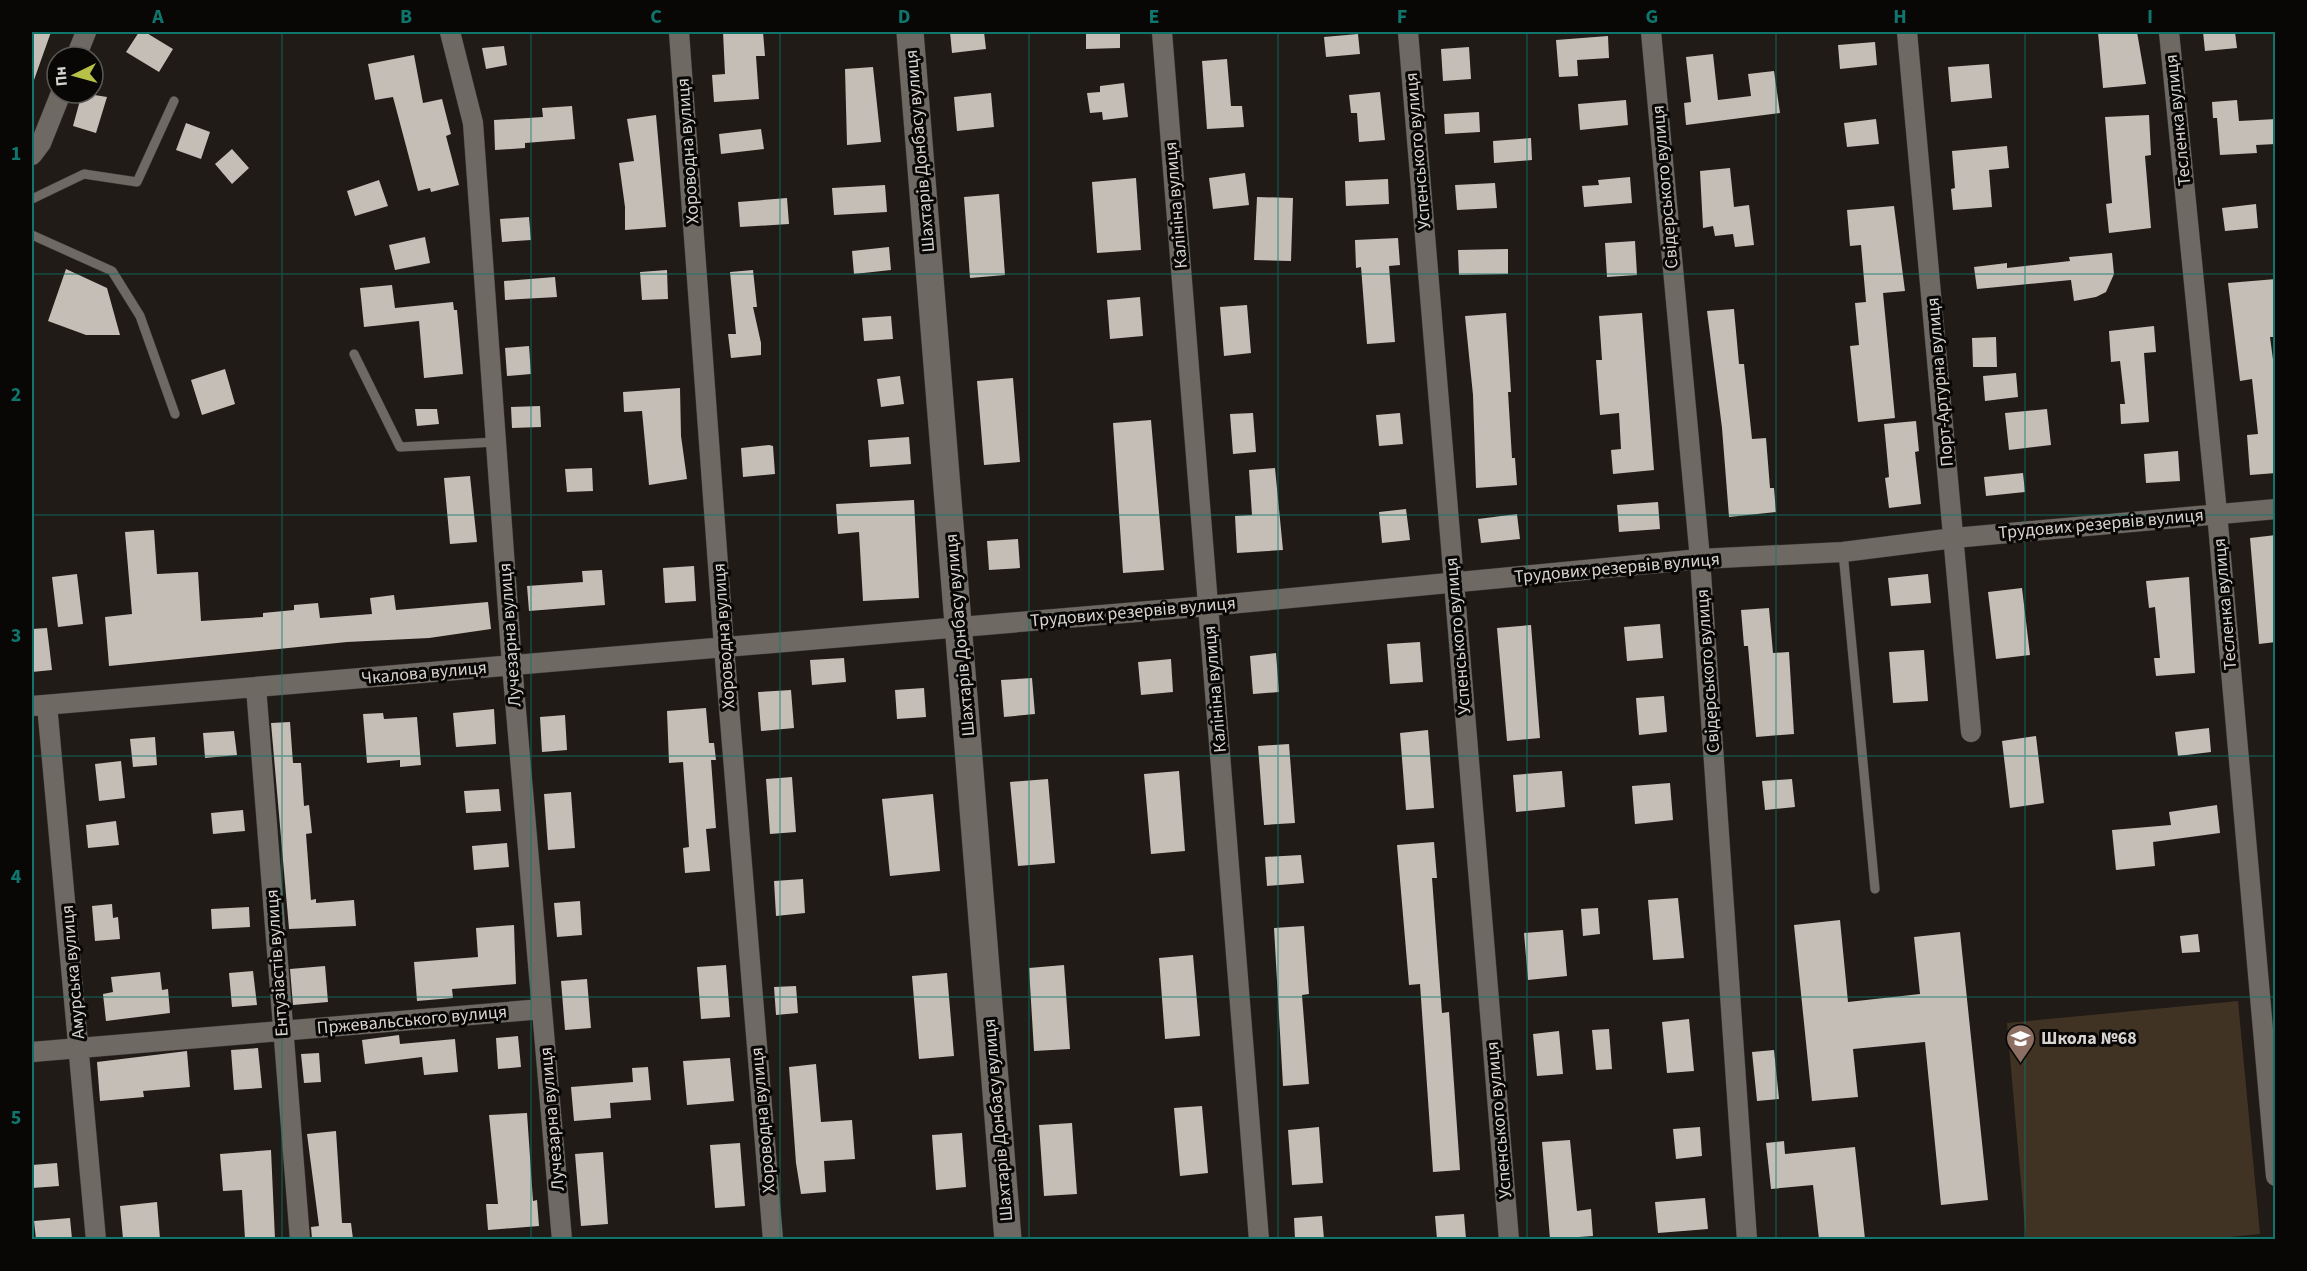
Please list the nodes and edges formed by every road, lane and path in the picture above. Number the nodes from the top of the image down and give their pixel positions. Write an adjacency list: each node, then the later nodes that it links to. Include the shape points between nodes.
1 (450, 32): 16 (street, Лучезарна вулиця, via 473,123)
2 (679, 32): 25 (street, Хороводна вулиця)
3 (910, 32): 24 (street, Шахтарів Донбасу вулиця)
4 (1162, 32): 23 (street, Калініна вулиця)
5 (1408, 32): 22 (street, Успенського вулиця)
6 (1651, 32): 21 (street, Свідерського вулиця)
7 (1907, 32): 19 (street, Порт-Артурна вулиця)
8 (2169, 32): 18 (street, Тесленка вулиця)
9 (174, 101): 12 (lane, via 137,182 84,174)
10 (56, 105): 11 (street, via 41,143)
11 (32, 154)
12 (32, 199)
13 (32, 235): 15 (lane, via 112,271 140,316)
14 (354, 354): 16 (lane, via 400,447)
15 (175, 414)
16 (496, 442): 26 (street, Лучезарна вулиця)
17 (2276, 509): 18 (street, Трудових резервів вулиця)
18 (2217, 513): 19 (street, Трудових резервів вулиця); 35 (street, Тесленка вулиця)
19 (1954, 537): 20 (street, Трудових резервів вулиця); 29 (street, Порт-Артурна вулиця)
20 (1844, 552): 21 (street, Трудових резервів вулиця); 30 (lane)
21 (1700, 559): 22 (street, Трудових резервів вулиця); 43 (street, Свідерського вулиця)
22 (1454, 582): 23 (street, Трудових резервів вулиця); 42 (street, Успенського вулиця)
23 (1208, 606): 24 (street, Трудових резервів вулиця); 41 (street, Калініна вулиця)
24 (959, 627): 25 (street, Чкалова вулиця); 40 (street, Шахтарів Донбасу вулиця)
25 (724, 647): 26 (street, Чкалова вулиця); 39 (street, Хороводна вулиця)
26 (512, 665): 27 (street, Чкалова вулиця); 31 (street, Лучезарна вулиця)
27 (256, 687): 28 (street, Чкалова вулиця); 32 (street, Ентузіастів вулиця)
28 (39, 705): 33 (street, Амурська вулиця)
29 (1971, 732)
30 (1875, 889)
31 (542, 1009): 32 (street, Пржевальського вулиця); 38 (street, Лучезарна вулиця)
32 (282, 1031): 33 (street, Пржевальського вулиця); 37 (street, Ентузіастів вулиця)
33 (80, 1048): 34 (street, Пржевальського вулиця); 36 (street, Амурська вулиця)
34 (32, 1052)
35 (2276, 1176)
36 (96, 1239)
37 (300, 1239)
38 (562, 1239)
39 (773, 1239)
40 (1008, 1239)
41 (1260, 1239)
42 (1509, 1239)
43 (1747, 1239)

